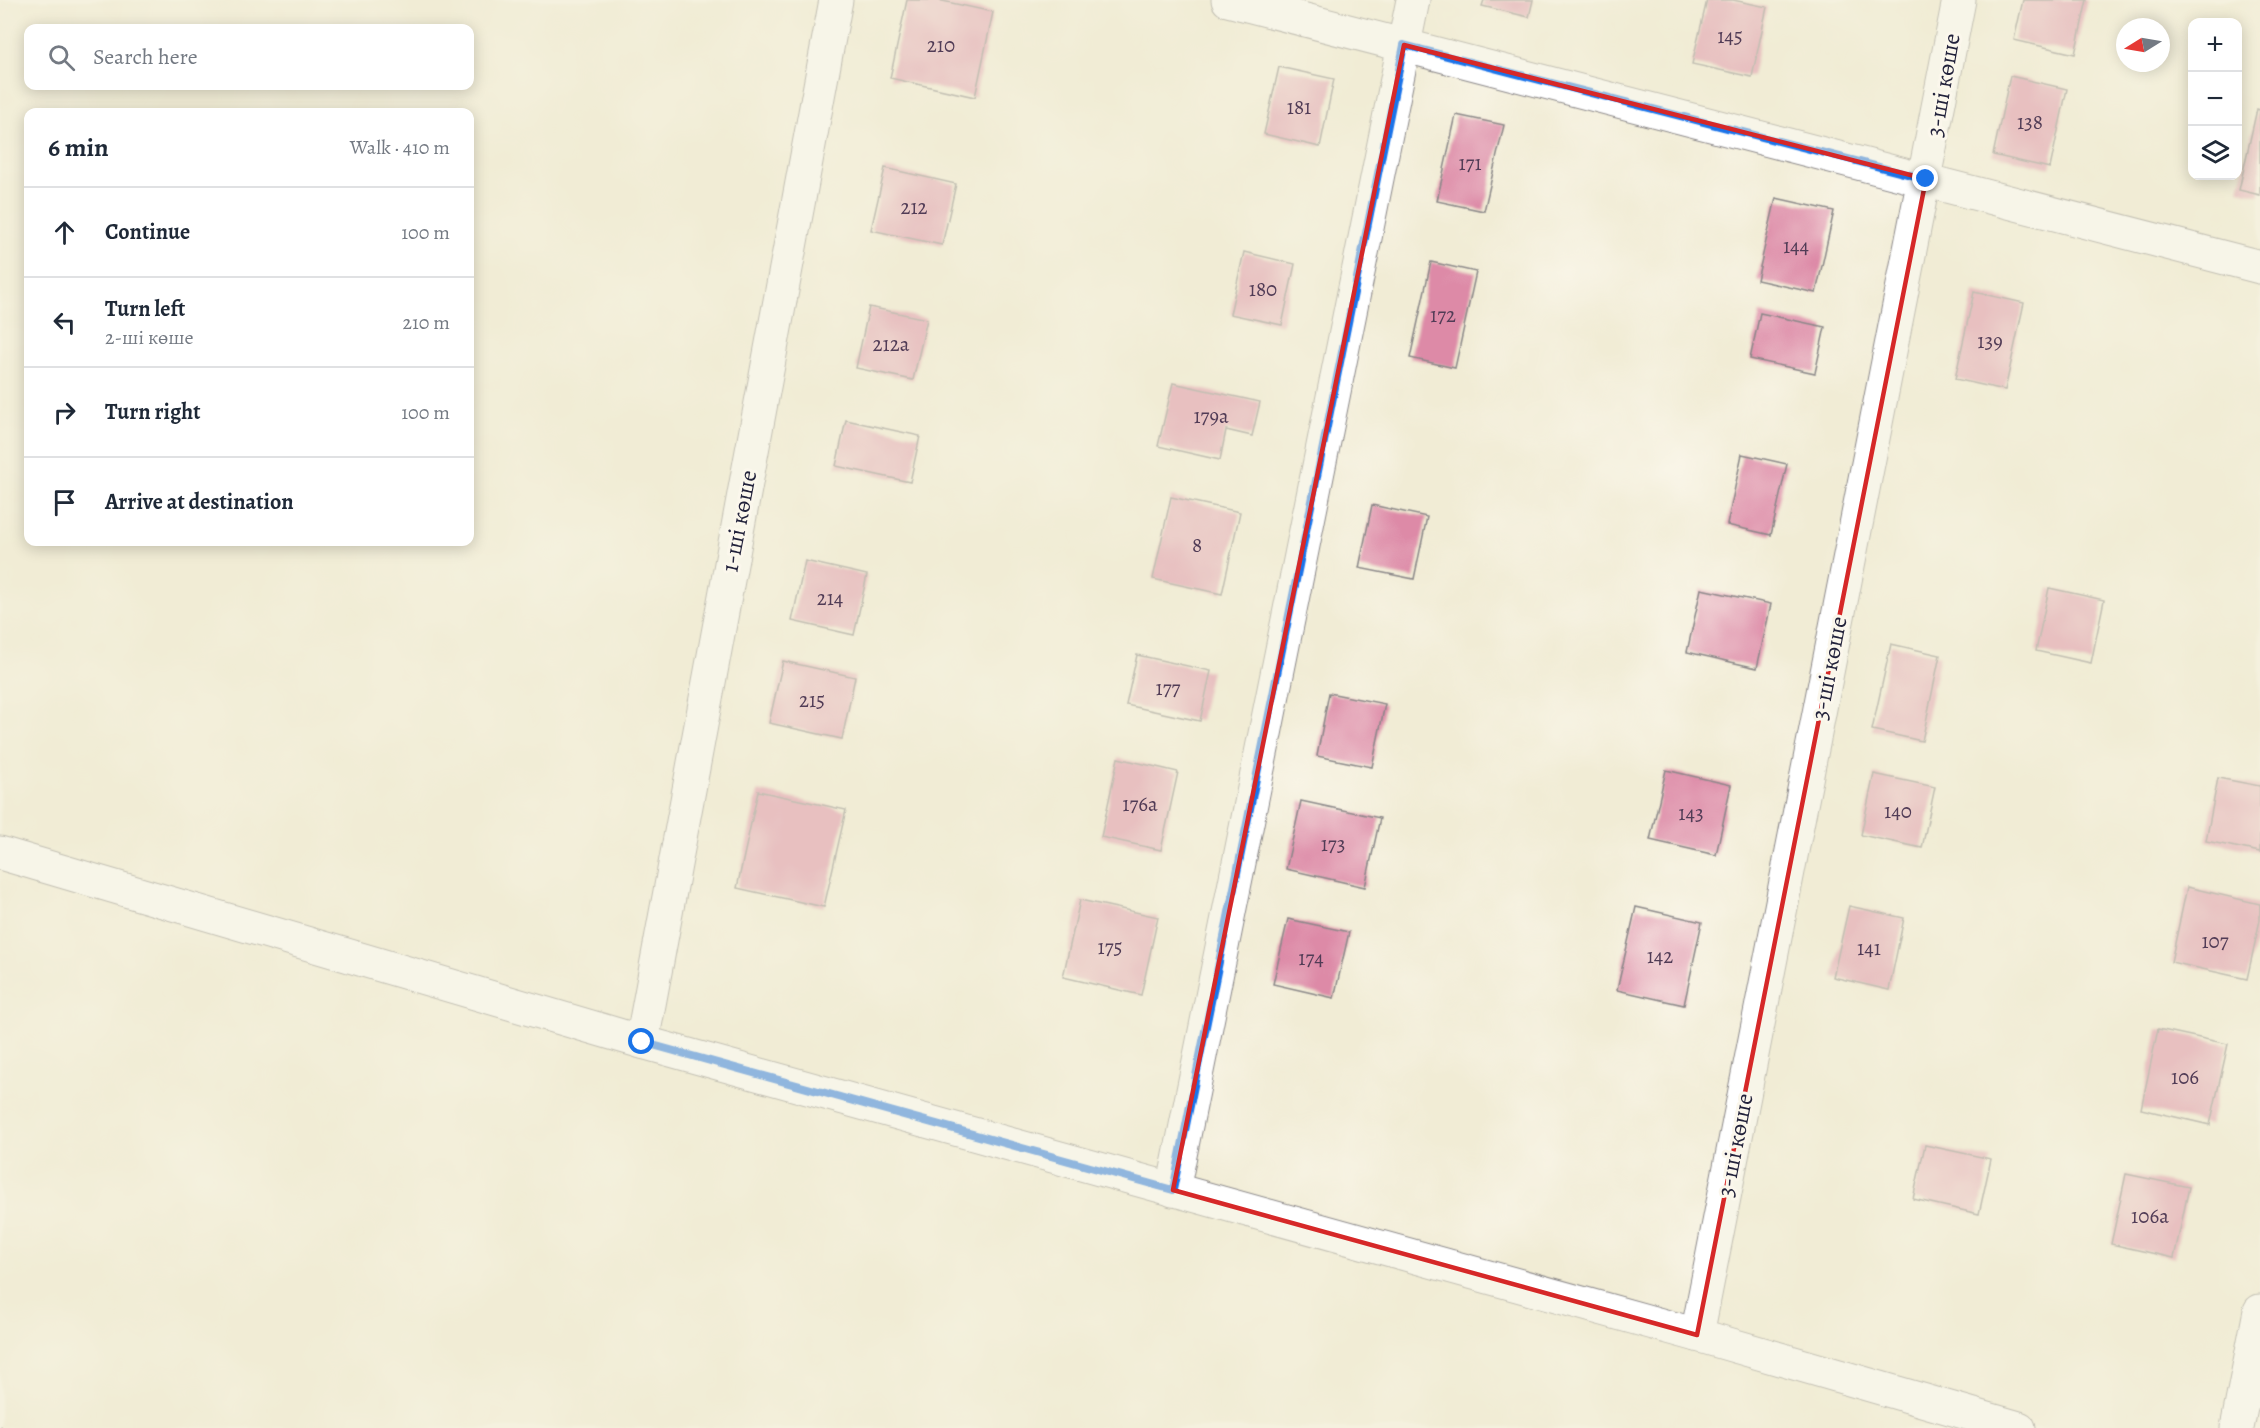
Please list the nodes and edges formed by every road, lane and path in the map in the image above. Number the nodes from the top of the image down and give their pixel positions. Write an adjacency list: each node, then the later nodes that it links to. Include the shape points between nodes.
1 (836, 0): 9 (street, 1-ші көше)
2 (1228, 0): 5 (street)
3 (1413, 0): 5 (street)
4 (1959, 0): 6 (street, 3-ші көше)
5 (1404, 45): 6 (street); 10 (street)
6 (1926, 179): 7 (street); 12 (street, 3-ші көше)
7 (2260, 267)
8 (0, 853): 9 (street)
9 (642, 1042): 10 (street)
10 (1173, 1190): 12 (street)
11 (2260, 1311): 14 (street)
12 (1697, 1335): 13 (street)
13 (2019, 1428)
14 (2237, 1428)

